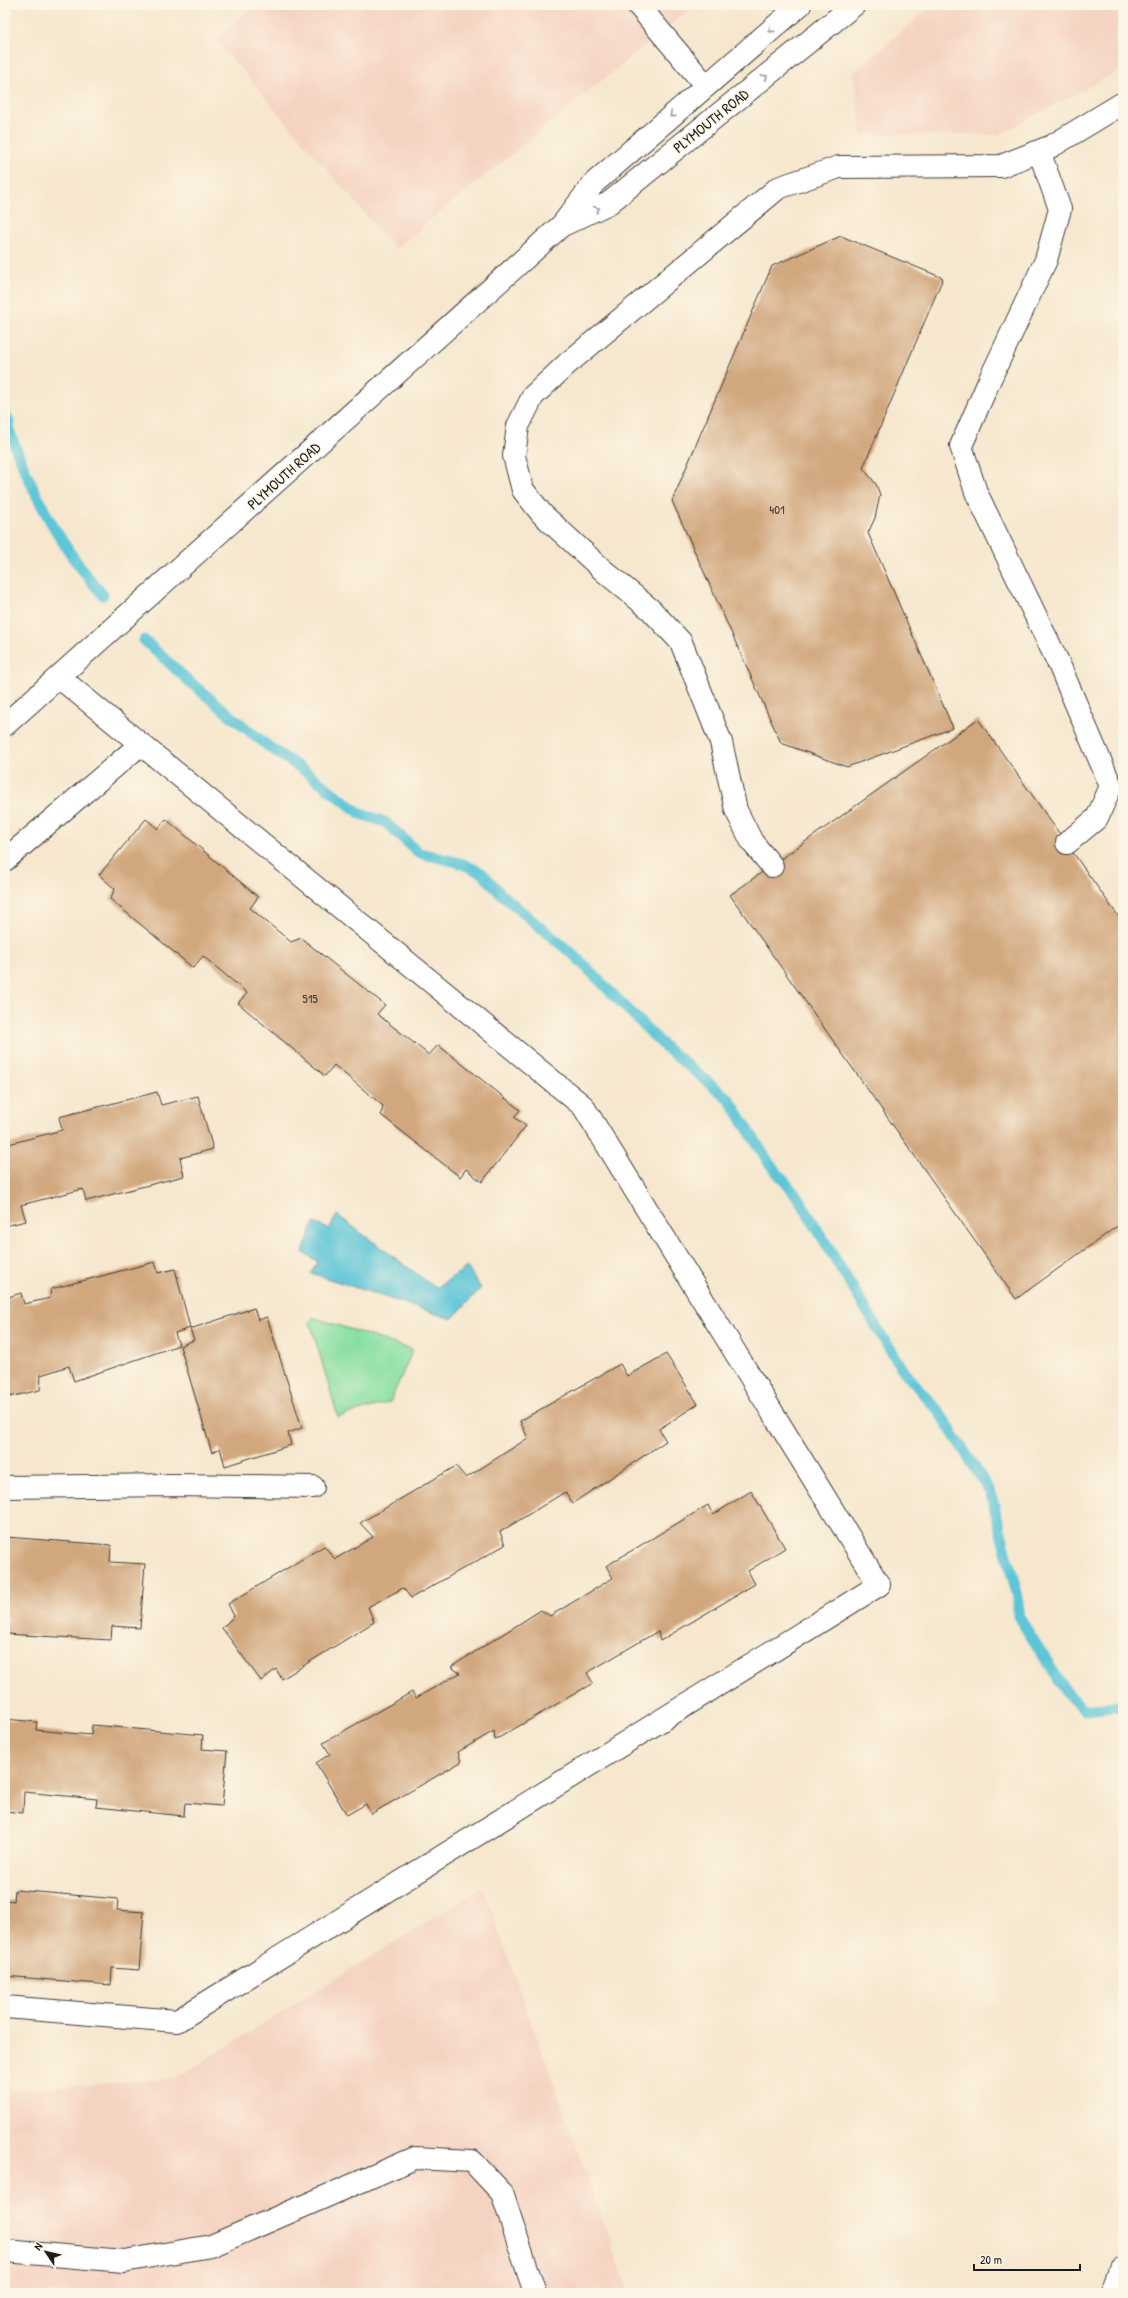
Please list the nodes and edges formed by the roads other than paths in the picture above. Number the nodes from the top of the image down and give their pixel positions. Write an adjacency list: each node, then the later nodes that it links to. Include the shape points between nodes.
1 (638, 5): 4 (main road)
2 (800, 5): 4 (main road, PLYMOUTH ROAD, one-way to 4)
3 (854, 5): 7 (main road, PLYMOUTH ROAD, one-way to 3, via 609,203)
4 (706, 86): 7 (main road, PLYMOUTH ROAD, one-way to 7, via 594,183)
5 (1123, 103): 6 (main road)
6 (1040, 151): 11 (main road, via 1060,209 1046,260 961,446 976,492 1058,662 1111,786 1096,818); 13 (main road, via 1001,166 839,167 778,188 567,364 533,396 518,426 514,456 523,490 542,514 651,610 681,642 721,742 736,810 752,842)
7 (562, 225): 8 (main road, PLYMOUTH ROAD)
8 (60, 678): 9 (main road, PLYMOUTH ROAD); 10 (main road)
9 (5, 725)
10 (141, 744): 12 (main road); 16 (main road, via 583,1106 879,1585 177,2021)
11 (1067, 843)
12 (5, 860)
13 (772, 866)
14 (5, 1487): 15 (main road, via 174,1485)
15 (313, 1488)
16 (5, 2007)
17 (5, 2251): 19 (main road, via 124,2261 211,2246 415,2158 472,2161 502,2192)
18 (1123, 2268): 20 (main road)
19 (535, 2293)
20 (1114, 2293)

